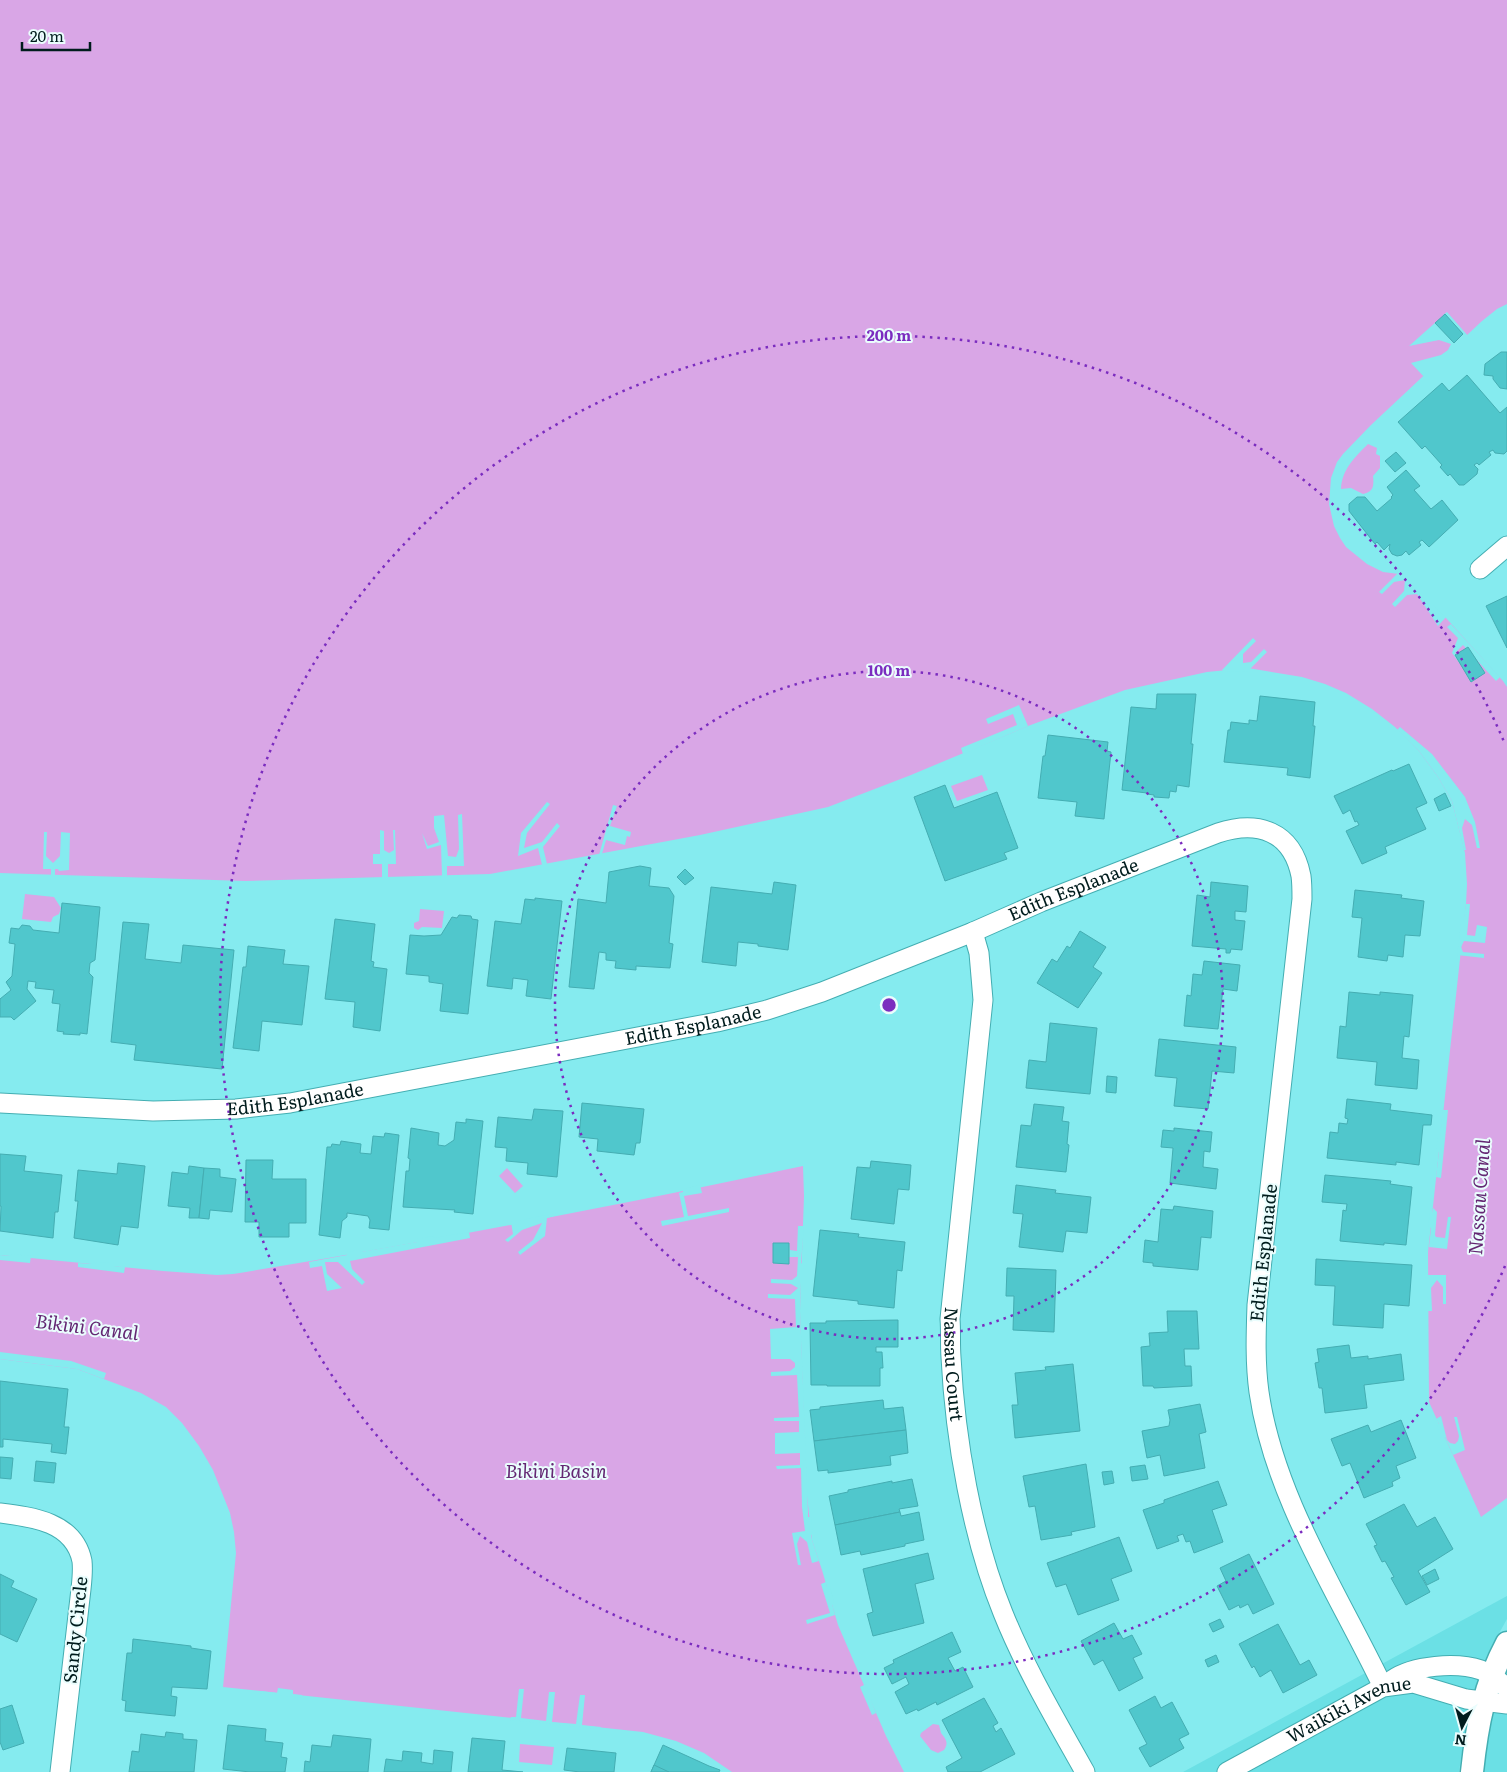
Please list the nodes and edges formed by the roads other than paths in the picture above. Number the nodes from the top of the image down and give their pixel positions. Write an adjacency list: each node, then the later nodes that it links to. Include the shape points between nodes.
1 (1507, 546): 2 (street)
2 (1480, 569)
3 (973, 932): 4 (street, Edith Esplanade, via 822,992 767,1010 294,1102 236,1109 154,1111); 8 (street, Edith Esplanade, via 1123,869 1237,827 1268,830 1291,851 1301,876 1302,899 1257,1304 1256,1365 1271,1446 1288,1493); 12 (street, Nassau Court, via 980,953 982,1000 950,1318 958,1425 973,1518 1002,1611 1031,1673)
4 (0, 1103)
5 (0, 1513): 11 (street, Sandy Circle, via 50,1523 73,1540 82,1562)
6 (1507, 1643): 7 (street)
7 (1499, 1682): 8 (street, via 1463,1665 1416,1670 1399,1675); 9 (street)
8 (1383, 1687): 9 (street, Waikiki Avenue, via 1413,1683); 13 (street, Waikiki Avenue)
9 (1483, 1702): 10 (street, Waikiki Avenue); 14 (street)
10 (1507, 1704)
11 (60, 1772)
12 (1085, 1772)
13 (1227, 1772)
14 (1472, 1772)

